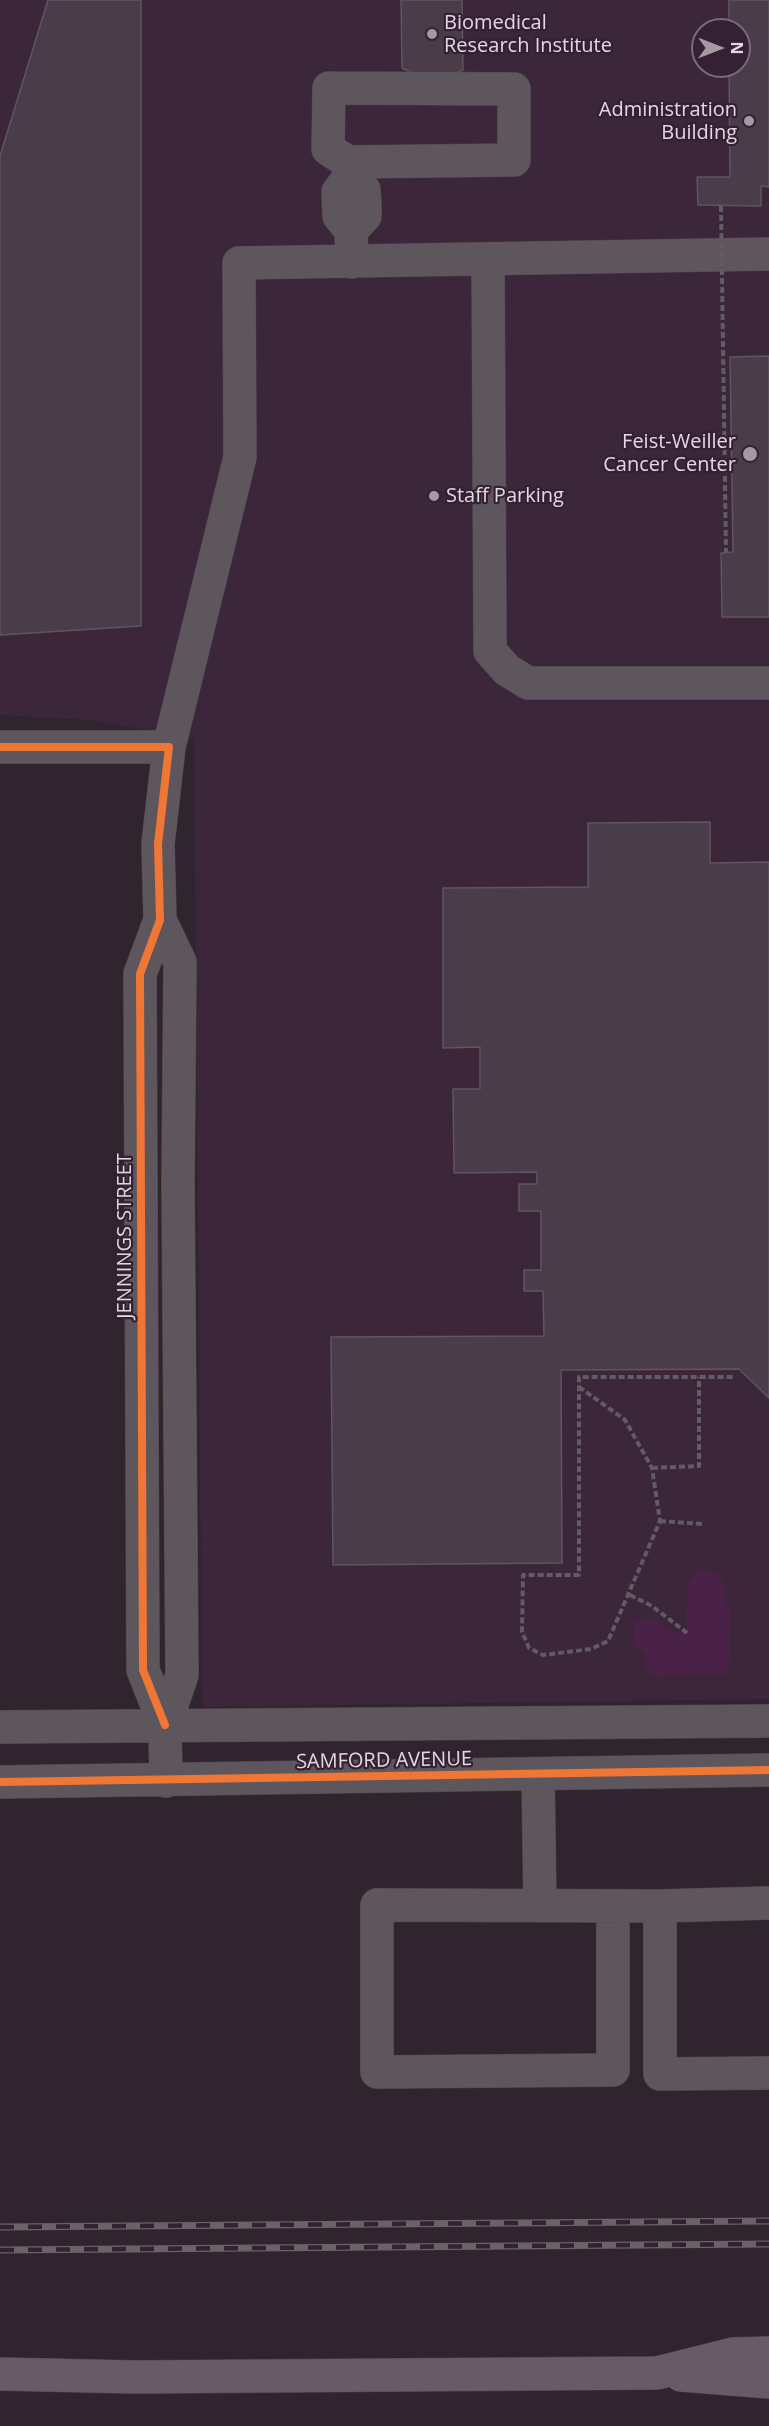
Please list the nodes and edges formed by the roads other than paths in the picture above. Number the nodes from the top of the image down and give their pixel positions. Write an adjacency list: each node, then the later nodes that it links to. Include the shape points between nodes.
1 (349, 170): 1 (street, via 514,160 514,89 329,88 328,149); 2 (street, via 364,190 364,216)
2 (352, 246): 4 (street); 7 (street, JENNINGS STREET, via 239,262 240,457)
3 (769, 254): 4 (street)
4 (488, 258): 5 (street, via 490,651 507,670 528,683)
5 (769, 683)
6 (0, 747): 7 (street)
7 (169, 747): 8 (street, JENNINGS STREET, via 158,844)
8 (159, 920): 9 (street, JENNINGS STREET, via 140,974); 10 (street, JENNINGS STREET, via 180,962)
9 (141, 1180): 10 (street); 12 (street, JENNINGS STREET, via 143,1670)
10 (178, 1183): 12 (street, JENNINGS STREET, via 182,1675)
11 (769, 1721): 12 (street, SAMFORD AVENUE)
12 (165, 1725): 13 (street, SAMFORD AVENUE); 16 (street, JENNINGS STREET)
13 (0, 1726)
14 (769, 1770): 15 (street, SAMFORD AVENUE)
15 (538, 1774): 16 (street, SAMFORD AVENUE); 19 (street)
16 (165, 1781): 17 (street, SAMFORD AVENUE)
17 (0, 1782)
18 (769, 1903): 21 (street)
19 (540, 1905): 20 (street); 23 (street, via 376,1905 376,2072 613,2070)
20 (613, 1906): 21 (street); 23 (street)
21 (660, 1906): 22 (street)
22 (660, 1997): 23 (street); 24 (street, via 660,2074)
23 (613, 1998)
24 (769, 2073)
25 (769, 2353): 26 (highway, via 733,2354)
26 (657, 2373): 27 (highway, via 146,2377); 28 (highway)
27 (0, 2374)
28 (769, 2382)

